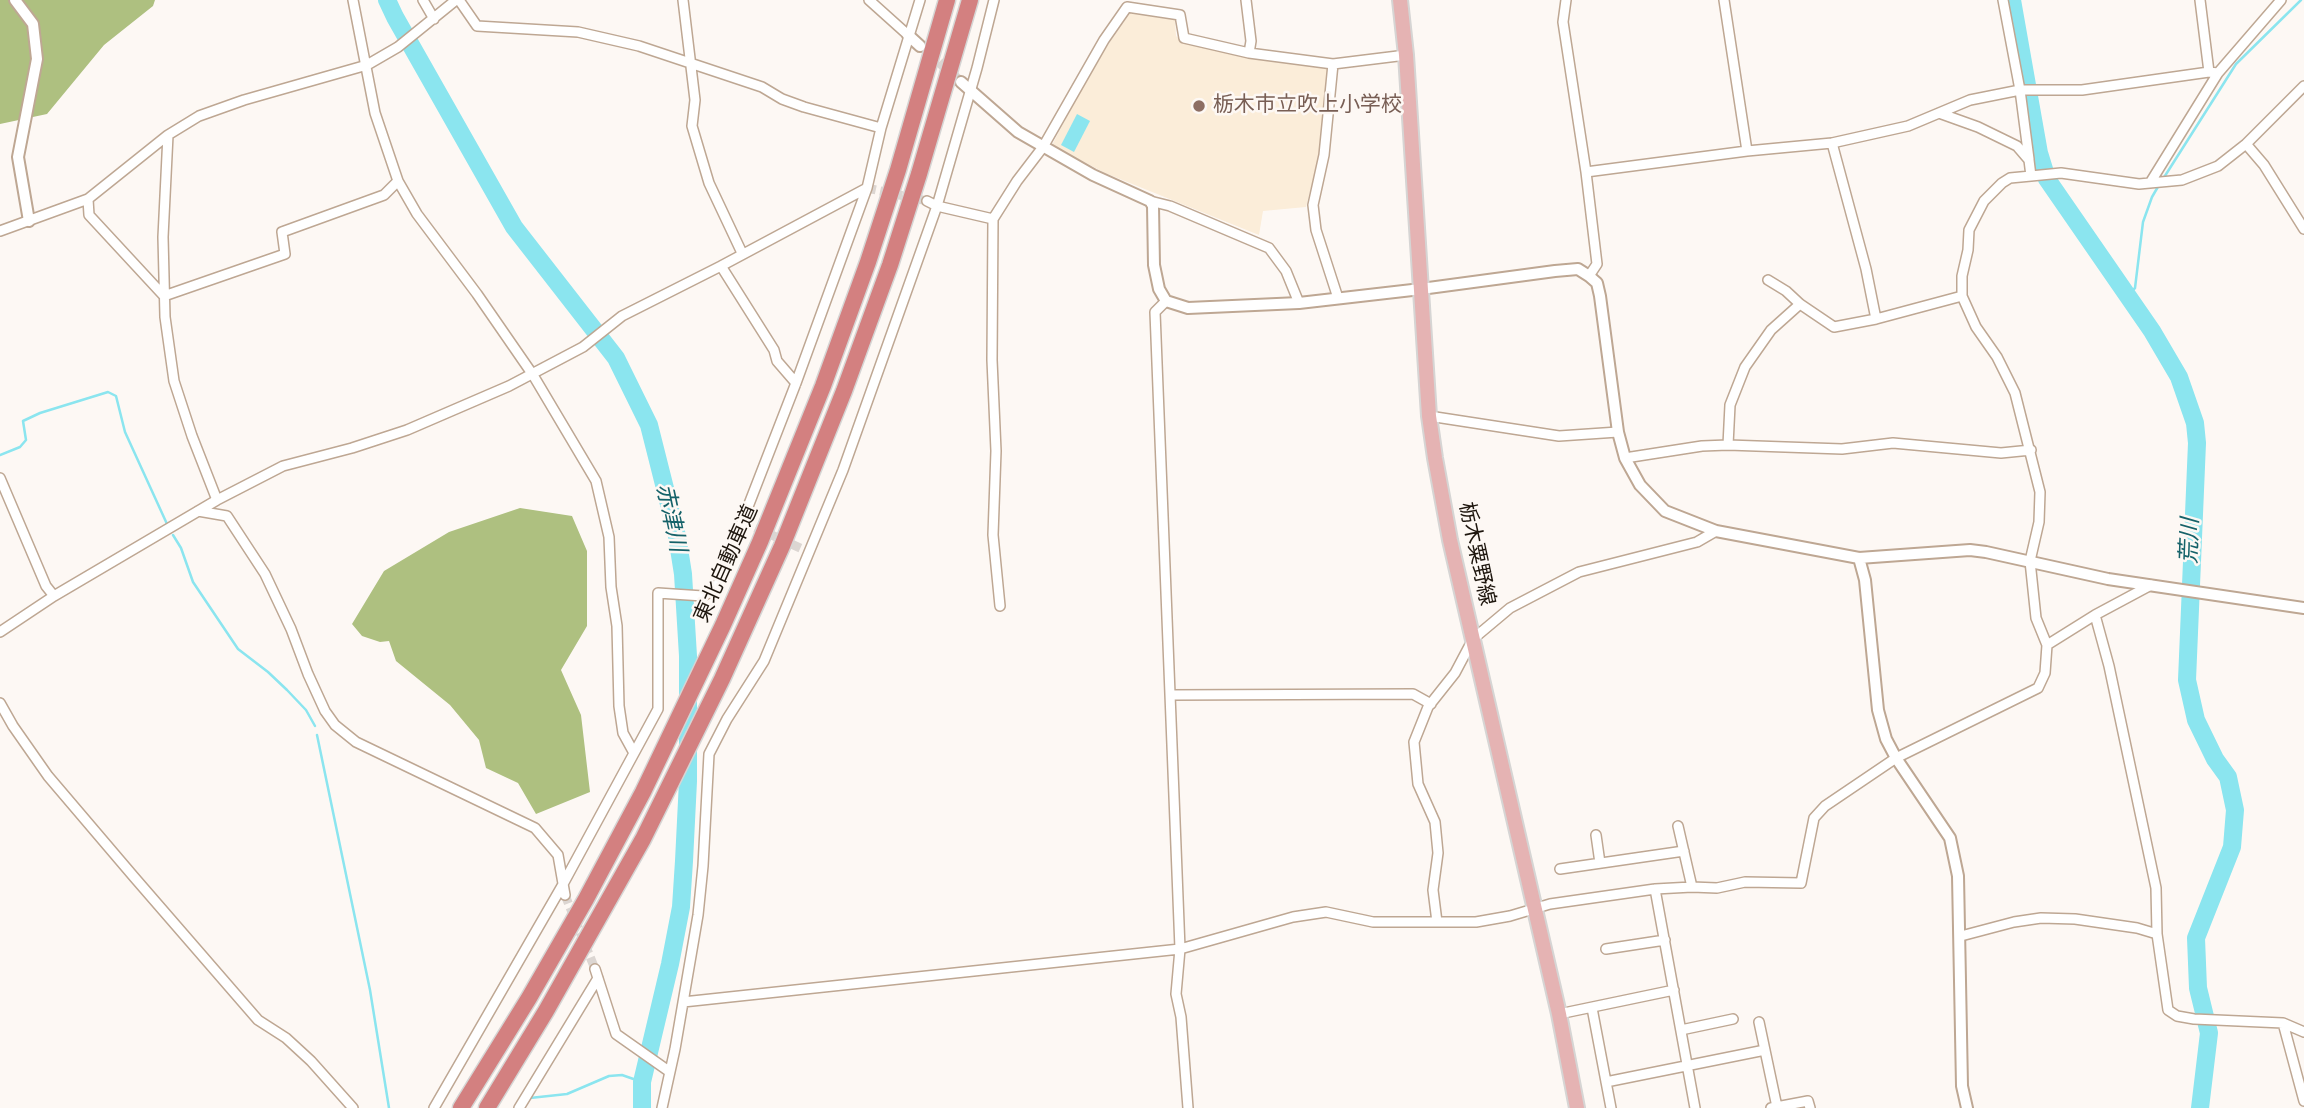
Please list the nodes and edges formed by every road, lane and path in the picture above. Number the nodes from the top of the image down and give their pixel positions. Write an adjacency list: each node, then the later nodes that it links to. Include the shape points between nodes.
1 (15, 0): 48 (street, via 33,24 37,59 18,157)
2 (353, 0): 25 (street)
3 (423, 0): 18 (street)
4 (458, 0): 18 (street); 23 (street, via 477,26 578,32)
5 (683, 0): 23 (street)
6 (869, 0): 19 (street)
7 (920, 0): 19 (street)
8 (947, 0): 121 (highway, 東北自動車道, via 868,262 800,447 723,625 586,900)
9 (970, 0): 122 (highway, 東北自動車道, via 919,174 849,379 782,546 643,839)
10 (994, 0): 27 (street)
11 (1246, 0): 21 (street)
12 (1400, 0): 22 (main road, 栃木粟野線)
13 (1569, 0): 38 (street, via 1563,22)
14 (1724, 0): 36 (street)
15 (2003, 0): 29 (street)
16 (2200, 0): 26 (street)
17 (2281, 0): 26 (street)
18 (431, 21): 25 (street)
19 (908, 35): 20 (street); 31 (street)
20 (920, 46)
21 (1249, 52): 24 (street); 35 (street, via 1184,38 1180,15 1127,7)
22 (1406, 55): 24 (street); 55 (main road, 栃木粟野線)
23 (689, 63): 31 (street, via 804,107); 51 (street, via 695,100 692,126 709,183)
24 (1333, 64): 58 (street, via 1324,155 1313,205 1316,230)
25 (367, 65): 32 (street, via 244,100 199,116); 40 (street, via 375,113)
26 (2213, 72): 29 (street, via 2082,90); 41 (street)
27 (966, 86): 35 (street); 46 (street)
28 (2304, 86): 34 (street)
29 (2020, 90): 30 (street, via 1970,100); 37 (street)
30 (1939, 113): 33 (street, via 1908,126); 37 (street, via 2017,146)
31 (881, 128): 42 (street)
32 (168, 135): 43 (street); 56 (street)
33 (1832, 143): 36 (street); 62 (street)
34 (2246, 144): 41 (street, via 2218,166 2182,180); 49 (street)
35 (1042, 147): 45 (street); 47 (street)
36 (1748, 151): 38 (street)
37 (2029, 160): 39 (street)
38 (1586, 172): 53 (street, via 1597,264)
39 (2031, 176): 41 (street, via 2061,173); 57 (street, via 2010,178 1984,201 1969,230)
40 (398, 181): 56 (street, via 384,195 282,232 285,254); 63 (street, via 417,215)
41 (2150, 183)
42 (867, 188): 51 (street); 64 (street)
43 (88, 199): 48 (street); 56 (street, via 89,215)
44 (927, 201): 46 (street)
45 (1150, 201): 59 (street, via 1154,265); 60 (street, via 1269,248 1286,271)
46 (936, 206): 47 (street); 105 (street, via 844,470 764,661 709,754 703,866)
47 (993, 219): 78 (street, via 993,535)
48 (29, 221): 50 (street)
49 (2304, 229)
50 (0, 231)
51 (743, 253): 52 (street)
52 (721, 266): 63 (street, via 619,318 587,344); 64 (street, via 777,361)
53 (1589, 276): 55 (street, via 1578,270 1555,271); 66 (street, via 1597,283 1600,296)
54 (1768, 280): 61 (street)
55 (1421, 289): 58 (street); 65 (main road, 栃木粟野線)
56 (164, 296): 71 (street, via 174,381)
57 (1962, 296): 62 (street); 68 (street, via 2015,393)
58 (1339, 298): 60 (street)
59 (1166, 301): 60 (street, via 1188,308); 84 (street, via 1155,312)
60 (1299, 303)
61 (1800, 304): 62 (street, via 1834,327); 67 (street, via 1771,330 1745,367 1730,405)
62 (1876, 319)
63 (533, 375): 71 (street, via 407,430 283,467); 87 (street, via 596,481 603,506 617,626 619,706 623,733)
64 (796, 383): 87 (street, via 716,589 703,596 658,593 658,709)
65 (1429, 416): 66 (street, via 1559,436); 82 (main road, 栃木粟野線, via 1440,490)
66 (1618, 432): 69 (street)
67 (1728, 445): 68 (street, via 1842,449 1893,443 2001,453); 69 (street)
68 (2031, 450): 75 (street, via 2040,492)
69 (1625, 458): 73 (street, via 1640,485 1665,511)
70 (0, 478): 77 (street)
71 (217, 500): 72 (street)
72 (198, 511): 77 (street); 96 (street, via 227,516 265,574 325,712 335,725 356,742 535,828 558,855)
73 (1716, 531): 74 (street); 82 (street, via 1697,542 1579,572 1510,608)
74 (1859, 558): 75 (street, via 1970,550); 88 (street, via 1878,710)
75 (2030, 561): 76 (street); 83 (street, via 2036,618)
76 (2151, 585): 79 (street); 80 (street)
77 (54, 596): 81 (street)
78 (1000, 606)
79 (2304, 608)
80 (2095, 615): 83 (street); 99 (street, via 2156,888)
81 (0, 632)
82 (1473, 639): 86 (street); 97 (main road, 栃木粟野線)
83 (2047, 645): 88 (street, via 2045,673 2038,688)
84 (1171, 695): 86 (street, via 1413,694); 102 (street)
85 (0, 703): 119 (street, via 48,776 258,1020 311,1061)
86 (1431, 704): 98 (street, via 1419,725 1413,752 1418,784 1436,822 1433,890)
87 (634, 753): 96 (street)
88 (1896, 758): 94 (street, via 1814,818 1801,883); 100 (street, via 1950,838 1958,876)
89 (1678, 826): 91 (street)
90 (1596, 835): 92 (street)
91 (1684, 850): 92 (street); 94 (street)
92 (1600, 863): 93 (street)
93 (1560, 869)
94 (1692, 887): 95 (street)
95 (1655, 889): 97 (street); 101 (street)
96 (564, 890): 120 (street)
97 (1535, 908): 98 (street, via 1476,922); 107 (main road, 栃木粟野線)
98 (1437, 922): 102 (street, via 1373,922 1326,912)
99 (2157, 934): 100 (street, via 2075,919 2041,918); 110 (street, via 2168,1010 2194,1019)
100 (1961, 936): 130 (street, via 1962,1086)
101 (1664, 940): 103 (street); 104 (street)
102 (1180, 949): 105 (street); 125 (street, via 1176,994)
103 (1606, 949)
104 (1674, 990): 106 (street); 111 (street)
105 (683, 1002): 115 (street)
106 (1591, 1008): 107 (street); 116 (street)
107 (1559, 1014): 126 (main road, 栃木粟野線)
108 (1733, 1019): 111 (street)
109 (1759, 1022): 113 (street)
110 (2283, 1024): 112 (street); 117 (street)
111 (1681, 1030): 114 (street)
112 (2304, 1032)
113 (1765, 1050): 114 (street); 118 (street)
114 (1687, 1064): 116 (street); 128 (street)
115 (670, 1072): 123 (street, via 616,1034 597,973); 124 (street)
116 (1606, 1082): 127 (street)
117 (2304, 1101)
118 (1774, 1107): 129 (street, via 1808,1101)
119 (353, 1108)
120 (433, 1108)
121 (461, 1108)
122 (487, 1108)
123 (519, 1108)
124 (662, 1108)
125 (1188, 1108)
126 (1577, 1108)
127 (1611, 1108)
128 (1695, 1108)
129 (1810, 1108)
130 (1967, 1108)

